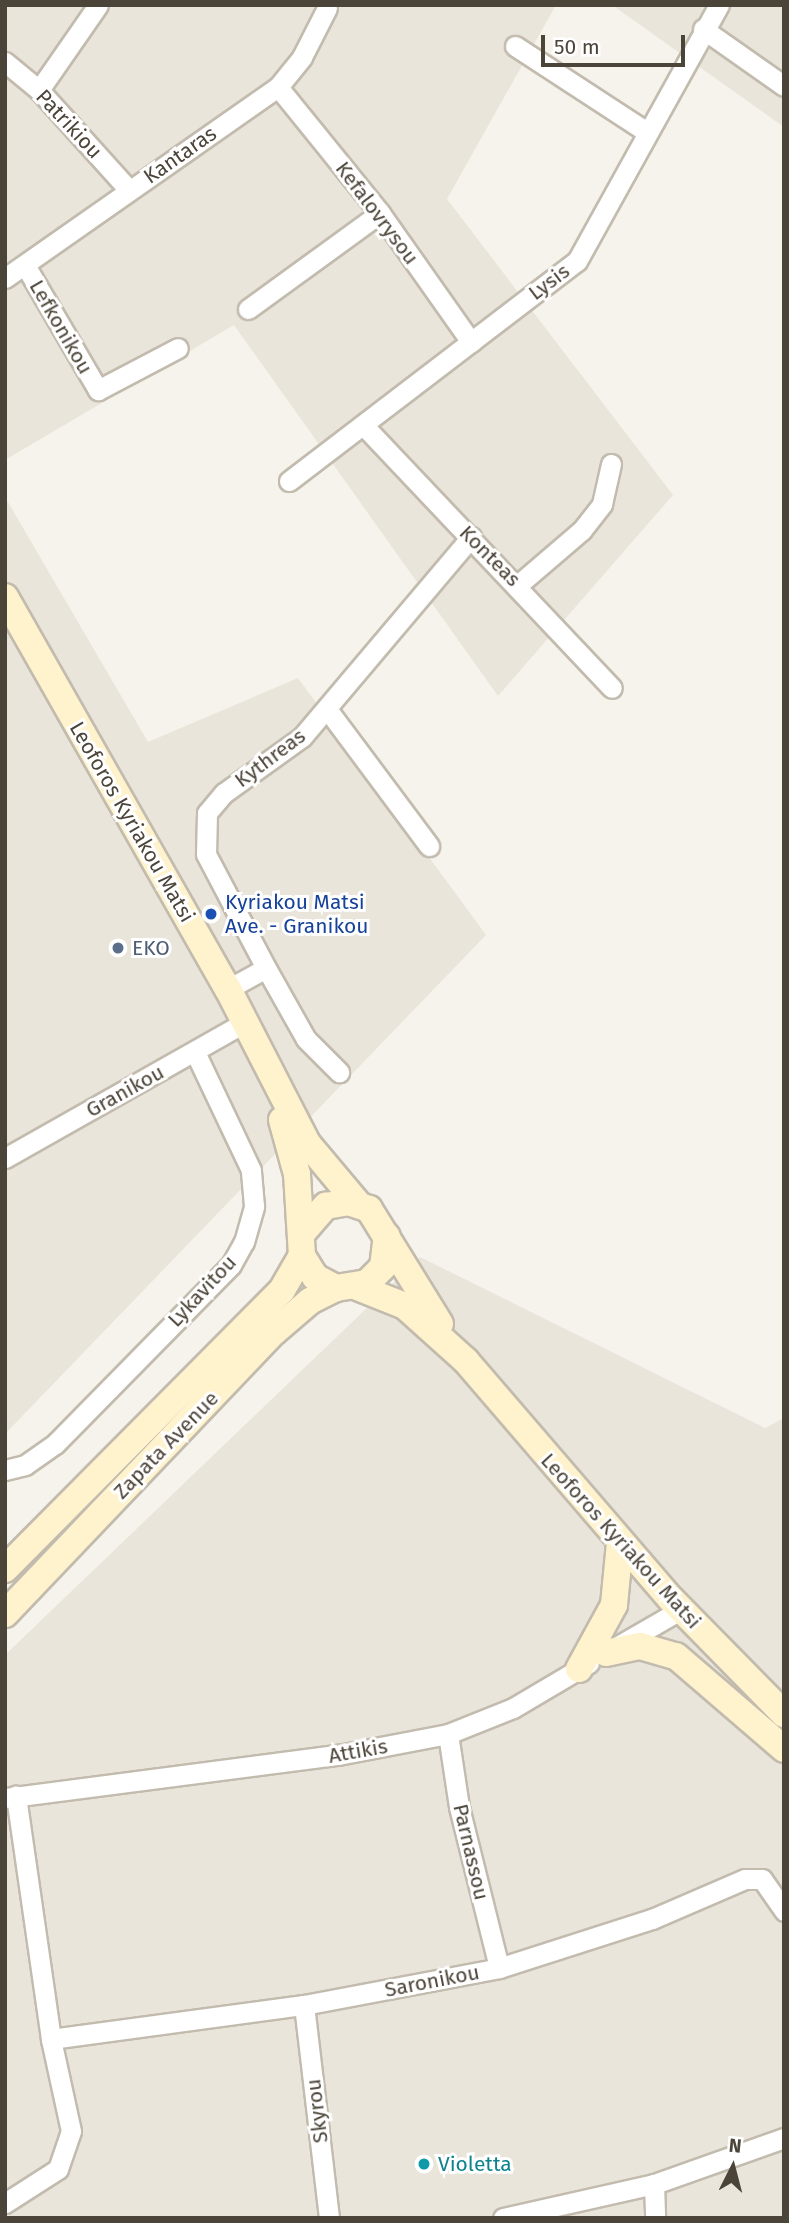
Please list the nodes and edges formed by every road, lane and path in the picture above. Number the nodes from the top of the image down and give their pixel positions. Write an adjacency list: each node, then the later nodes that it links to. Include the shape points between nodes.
1 (97, 5): 9 (street)
2 (719, 5): 4 (street, Lysis)
3 (327, 8): 8 (street, Kantaras, via 302,57)
4 (703, 29): 7 (street); 10 (street, Lysis)
5 (515, 46): 10 (street)
6 (5, 62): 9 (street, Patrikiou)
7 (784, 86)
8 (278, 87): 11 (street, Kantaras); 12 (street, Kefalovrysou)
9 (39, 90): 11 (street, Patrikiou)
10 (647, 132): 16 (street, Lysis, via 577,261)
11 (129, 190): 13 (street, Kantaras)
12 (380, 213): 15 (street); 16 (street, Kefalovrysou)
13 (25, 265): 14 (street, Kantaras); 17 (street, Lefkonikou, via 97,390)
14 (5, 278)
15 (248, 309)
16 (471, 342): 18 (street, Lysis)
17 (178, 348)
18 (365, 426): 20 (street, Lysis); 21 (street, Konteas)
19 (611, 464): 22 (street, via 602,504 582,530)
20 (289, 481)
21 (471, 537): 22 (street, Konteas); 25 (street, Kythreas)
22 (519, 584): 24 (street, Konteas)
23 (5, 597): 28 (main road, Leoforos Kyriakou Matsi)
24 (612, 688)
25 (327, 709): 26 (street); 27 (street, Kythreas, via 302,737 224,793 203,827 209,860)
26 (429, 846)
27 (266, 968): 28 (street); 32 (street, Kythreas, via 306,1039)
28 (228, 989): 29 (main road, Leoforos Kyriakou Matsi)
29 (245, 1022): 30 (main road, Leoforos Kyriakou Matsi); 31 (street, Granikou)
30 (257, 1049): 34 (main road, Leoforos Kyriakou Matsi, via 307,1143); 36 (main road, Leoforos Kyriakou Matsi, via 297,1174)
31 (195, 1052): 33 (street, Granikou); 39 (street, Lykavitou, via 251,1170 254,1206 244,1242 231,1265 55,1444 25,1465)
32 (339, 1072)
33 (8, 1151)
34 (359, 1205): 35 (main road, Leoforos Kyriakou Matsi, via 377,1216); 36 (main road, via 326,1206)
35 (387, 1236): 37 (main road, via 383,1267); 38 (main road, Leoforos Kyriakou Matsi)
36 (303, 1244): 37 (main road, Leoforos Kyriakou Matsi, via 314,1277); 41 (main road, Zapata Avenue, via 282,1290)
37 (347, 1288): 38 (main road, Leoforos Kyriakou Matsi, via 405,1307); 43 (main road, Zapata Avenue, via 310,1301 274,1332)
38 (466, 1361): 40 (main road, Leoforos Kyriakou Matsi)
39 (5, 1470)
40 (620, 1543): 42 (main road, Leoforos Kyriakou Matsi); 45 (main road, via 614,1605)
41 (5, 1569)
42 (680, 1610): 44 (street, Attikis); 46 (main road, Leoforos Kyriakou Matsi)
43 (5, 1614)
44 (606, 1653): 45 (street, Attikis); 48 (main road, via 640,1646 676,1656)
45 (579, 1669): 47 (street, Attikis, via 513,1708)
46 (784, 1714)
47 (449, 1734): 49 (street, Attikis, via 338,1755); 51 (street, Parnassou, via 459,1807)
48 (784, 1749)
49 (11, 1797): 53 (street)
50 (784, 1911): 51 (street, Saronikou, via 762,1879 745,1879 652,1919)
51 (499, 1968): 52 (street, Saronikou)
52 (304, 2005): 53 (street, Saronikou); 57 (street, Skyrou)
53 (51, 2039): 56 (street, via 71,2131 69,2150 58,2169)
54 (784, 2138): 55 (street)
55 (654, 2184): 58 (street); 59 (street)
56 (5, 2203)
57 (329, 2218)
58 (503, 2218)
59 (655, 2218)

